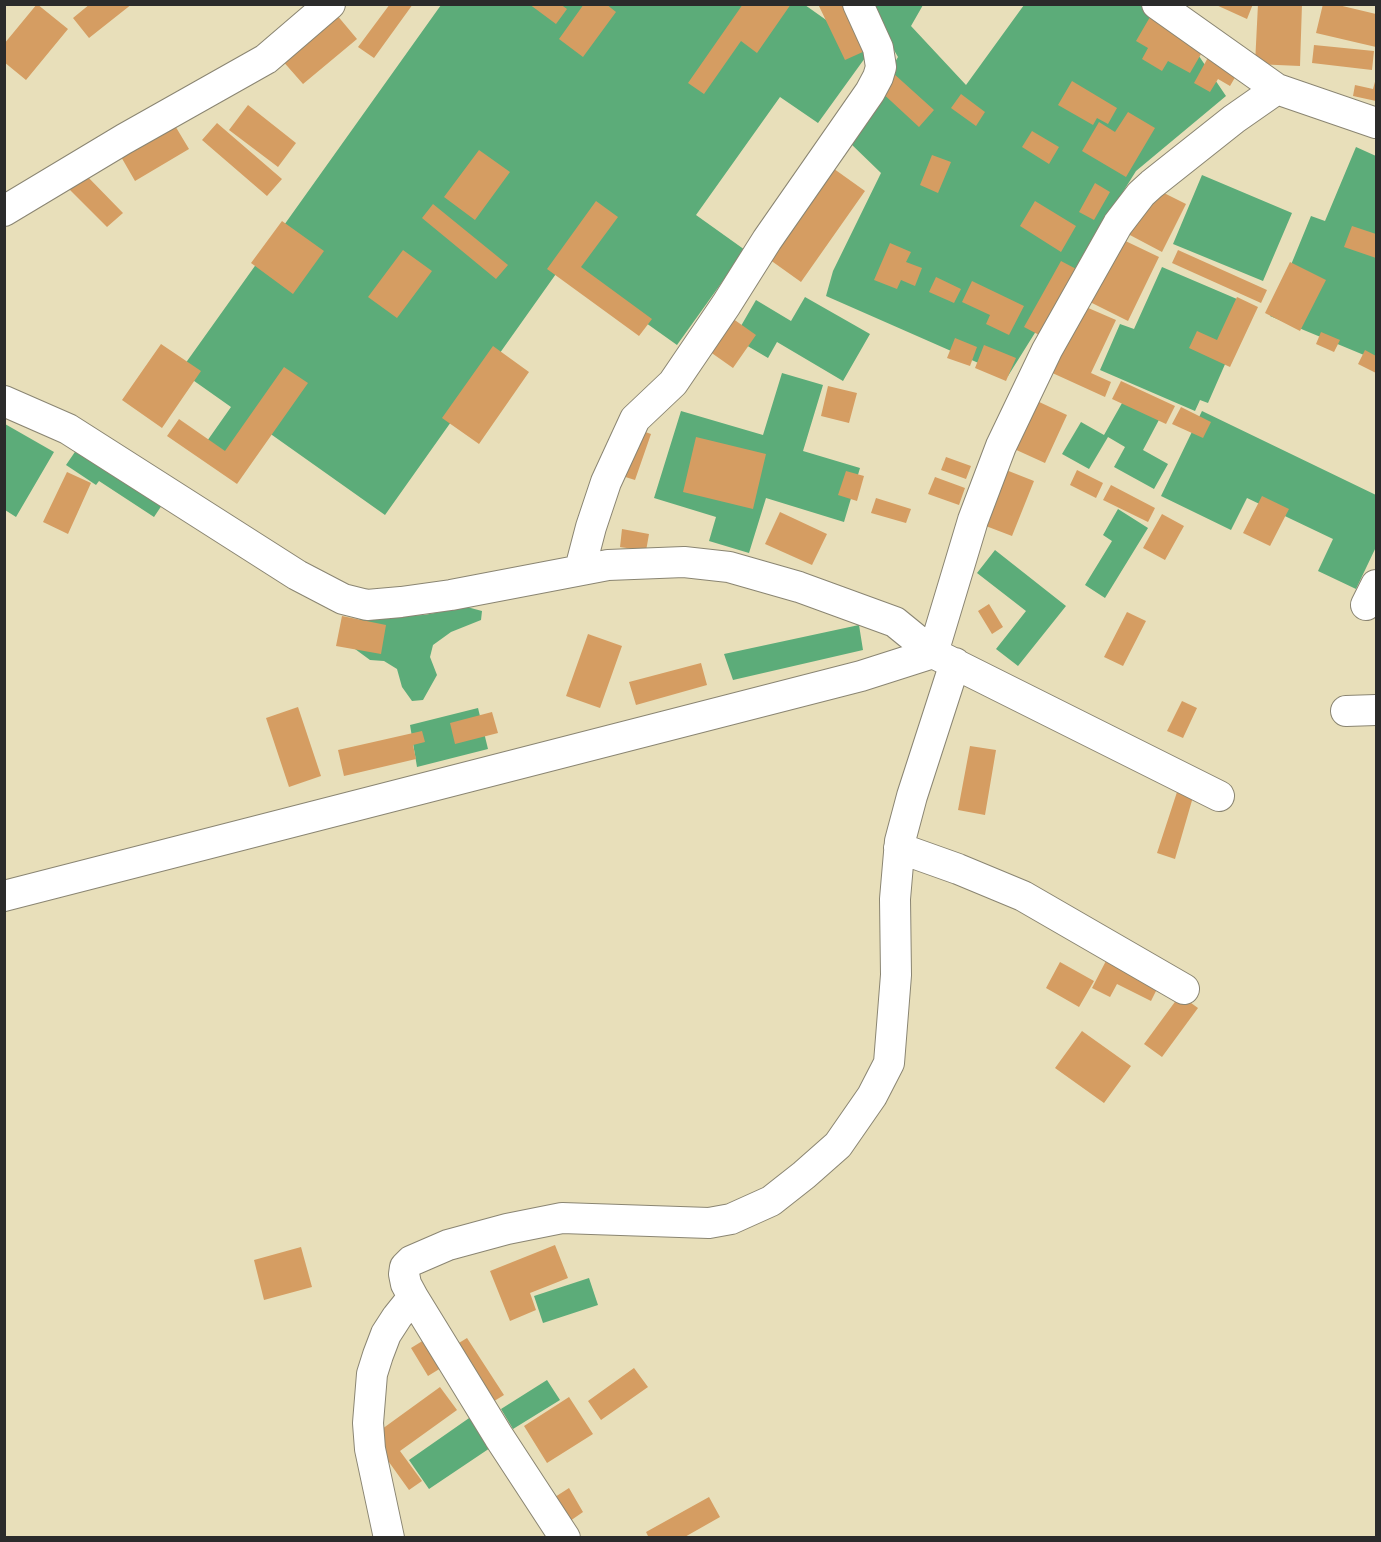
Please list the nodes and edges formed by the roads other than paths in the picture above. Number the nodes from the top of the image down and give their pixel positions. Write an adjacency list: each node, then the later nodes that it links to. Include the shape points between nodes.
1 (330, 4): 6 (lane, via 266,58)
2 (858, 4): 8 (lane, via 878,48 878,77 673,383 635,419 606,482)
3 (1157, 4): 4 (lane)
4 (1277, 89): 5 (lane); 9 (lane, via 1152,184 1118,224 1047,351 1001,446 973,520)
5 (1377, 123)
6 (4, 211)
7 (4, 401): 8 (lane, via 68,429 297,575 343,599 367,605 401,603)
8 (580, 569): 9 (lane, via 684,562 729,567 799,587 895,622)
9 (944, 658): 12 (lane); 13 (lane); 14 (lane)
10 (1377, 710): 11 (lane)
11 (1346, 711)
12 (1219, 796)
13 (899, 849): 15 (lane, via 1023,896); 16 (lane, via 889,1063 873,1096 838,1145 771,1201 731,1219 709,1223 562,1218 448,1245 405,1267 406,1284)
14 (4, 896)
15 (1184, 988)
16 (413, 1297): 17 (lane, via 386,1334 372,1374 368,1435); 18 (lane)
17 (389, 1538)
18 (565, 1538)

